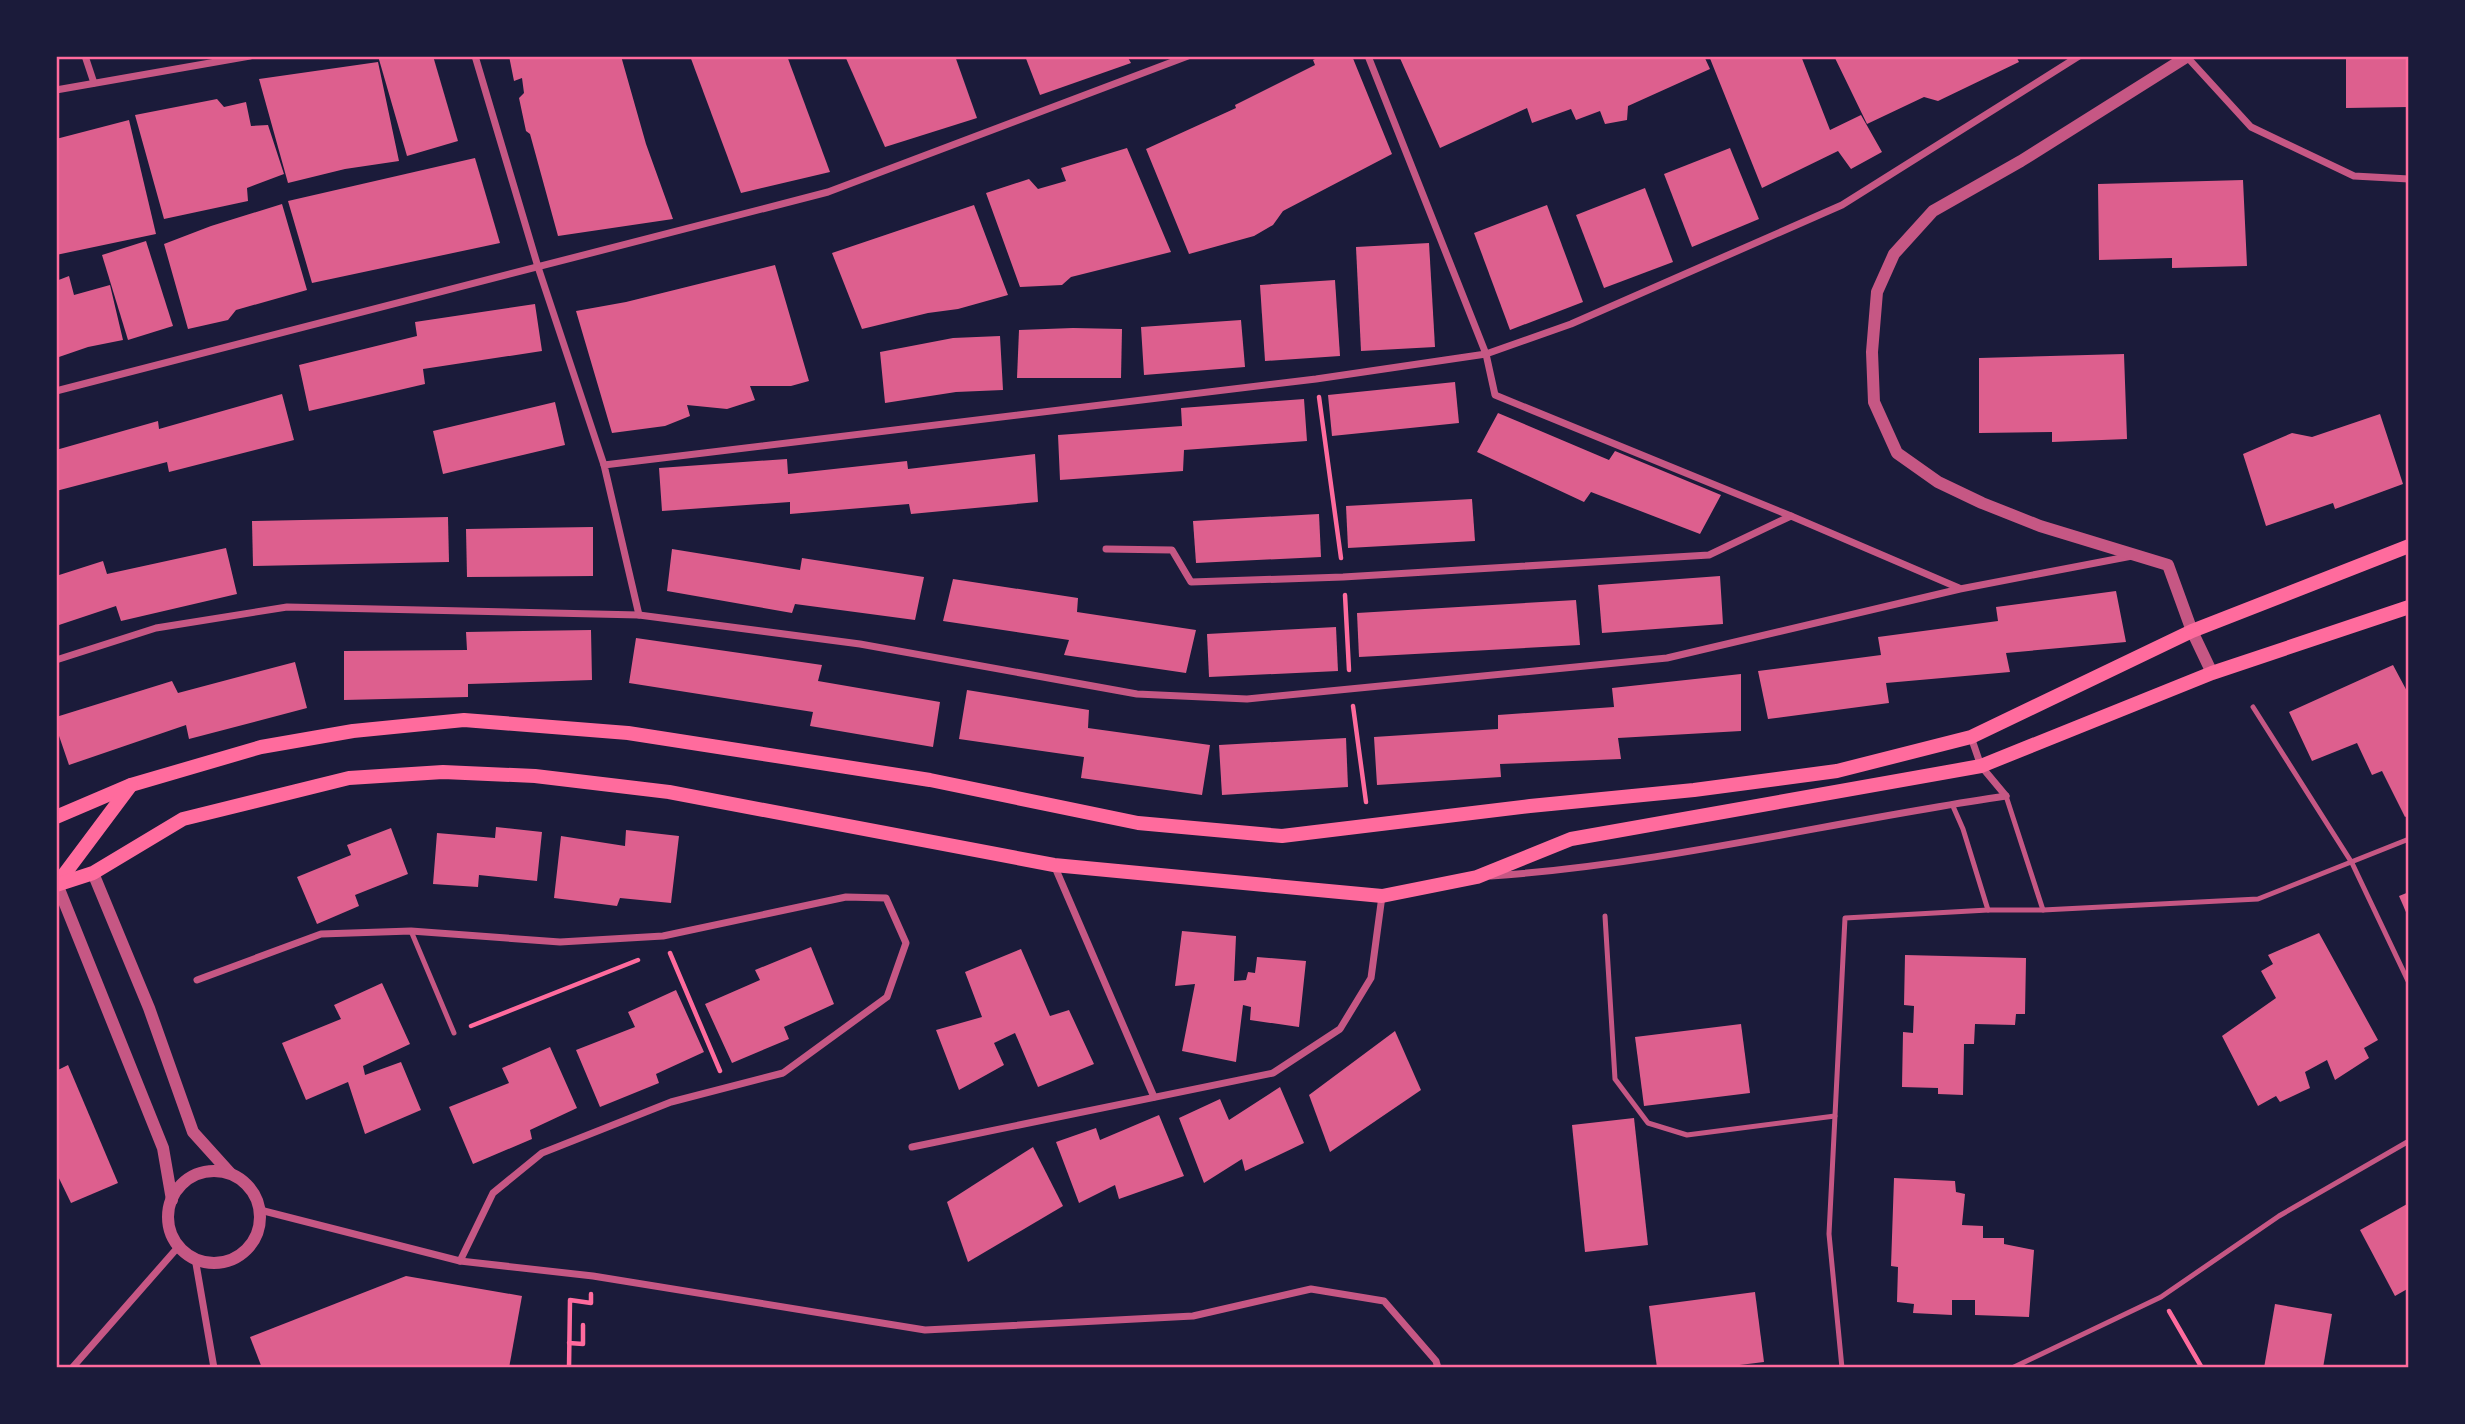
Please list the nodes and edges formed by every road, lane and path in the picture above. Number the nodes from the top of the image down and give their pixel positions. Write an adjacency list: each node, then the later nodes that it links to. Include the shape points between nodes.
1 (85, 56): 9 (street)
2 (250, 56): 8 (street)
3 (475, 56): 12 (street)
4 (1188, 56): 12 (street, via 828,192)
5 (1368, 56): 13 (street)
6 (2078, 56): 13 (street, via 1842,205 1571,324)
7 (2187, 56): 11 (street, via 2251,127 2354,176); 20 (street, via 1933,211 1894,254 1877,292 1874,402 1897,453 1938,482 1982,503 2040,526)
8 (203, 60): 9 (street)
9 (94, 83): 10 (street)
10 (56, 90)
11 (2409, 178)
12 (538, 267): 15 (street); 16 (street)
13 (1486, 354): 14 (street); 17 (street, via 1495,395)
14 (1316, 379): 16 (street); 21 (path)
15 (56, 391)
16 (604, 465): 24 (street)
17 (1791, 516): 21 (street, via 1709,555); 22 (street)
18 (2409, 546): 25 (main road)
19 (1107, 549): 21 (street, via 1172,550 1191,582)
20 (2139, 555): 22 (street); 25 (street, via 2168,565)
21 (1343, 578): 28 (path)
22 (1960, 589): 28 (street, via 1667,658)
23 (2409, 607): 27 (main road)
24 (639, 615): 26 (street, via 287,607 156,628); 28 (street, via 860,644 1137,694 1247,699)
25 (2192, 631): 27 (street); 30 (main road)
26 (56, 660)
27 (2212, 673): 31 (main road)
28 (1351, 687): 36 (path)
29 (2253, 707): 38 (lane)
30 (1971, 737): 31 (street); 36 (main road, via 1837,771)
31 (1981, 766): 33 (street); 42 (main road, via 1570,839)
32 (131, 785): 35 (main road); 36 (main road, via 261,747 353,731 464,720 628,733 930,780 1138,823 1282,836); 40 (main road)
33 (2006, 796): 34 (street); 46 (lane)
34 (1952, 804): 42 (street, via 1748,843); 45 (lane)
35 (56, 817)
36 (1368, 823)
37 (2409, 839): 38 (lane)
38 (2352, 863): 46 (lane, via 2258,899); 52 (lane)
39 (1054, 865): 41 (main road, via 669,792 535,776 443,772 349,778 183,820); 44 (main road); 55 (street)
40 (62, 868): 41 (main road); 43 (main road)
41 (93, 873): 43 (main road); 59 (street, via 149,1008 193,1132)
42 (1477, 877): 44 (main road)
43 (56, 884): 60 (street, via 163,1147)
44 (1381, 896): 55 (street, via 1371,978 1340,1029 1273,1073)
45 (1989, 910): 46 (lane); 56 (lane, via 1845,918)
46 (2043, 910)
47 (1605, 916): 56 (lane, via 1615,1079 1648,1123 1687,1135)
48 (411, 931): 49 (street, via 560,942); 51 (street, via 321,934); 53 (lane)
49 (663, 936): 54 (path); 64 (street, via 846,897 886,898 906,943 887,997 783,1073 671,1102 542,1153 493,1193)
50 (643, 958): 53 (path)
51 (197, 980)
52 (2409, 983)
53 (454, 1033)
54 (711, 1048)
55 (1154, 1097): 58 (street)
56 (1835, 1116): 73 (lane, via 1829,1234)
57 (2409, 1141): 66 (lane, via 2279,1216)
58 (912, 1147)
59 (230, 1173): 60 (street, via 202,1172 189,1178); 61 (street, via 250,1188)
60 (172, 1200): 62 (street, via 169,1224)
61 (260, 1210): 63 (street, via 258,1231 247,1249 223,1262); 64 (street)
62 (179, 1246): 63 (street); 69 (street)
63 (195, 1258): 70 (street)
64 (460, 1261): 65 (street)
65 (593, 1276): 68 (path, via 591,1303 570,1300); 72 (street, via 925,1330 1193,1316 1311,1289 1384,1301)
66 (2161, 1297): 74 (lane); 75 (path)
67 (583, 1325): 68 (path, via 583,1344)
68 (569, 1343): 71 (path)
69 (72, 1368)
70 (214, 1368)
71 (569, 1368)
72 (1438, 1368)
73 (1842, 1368)
74 (2012, 1368)
75 (2202, 1368)

